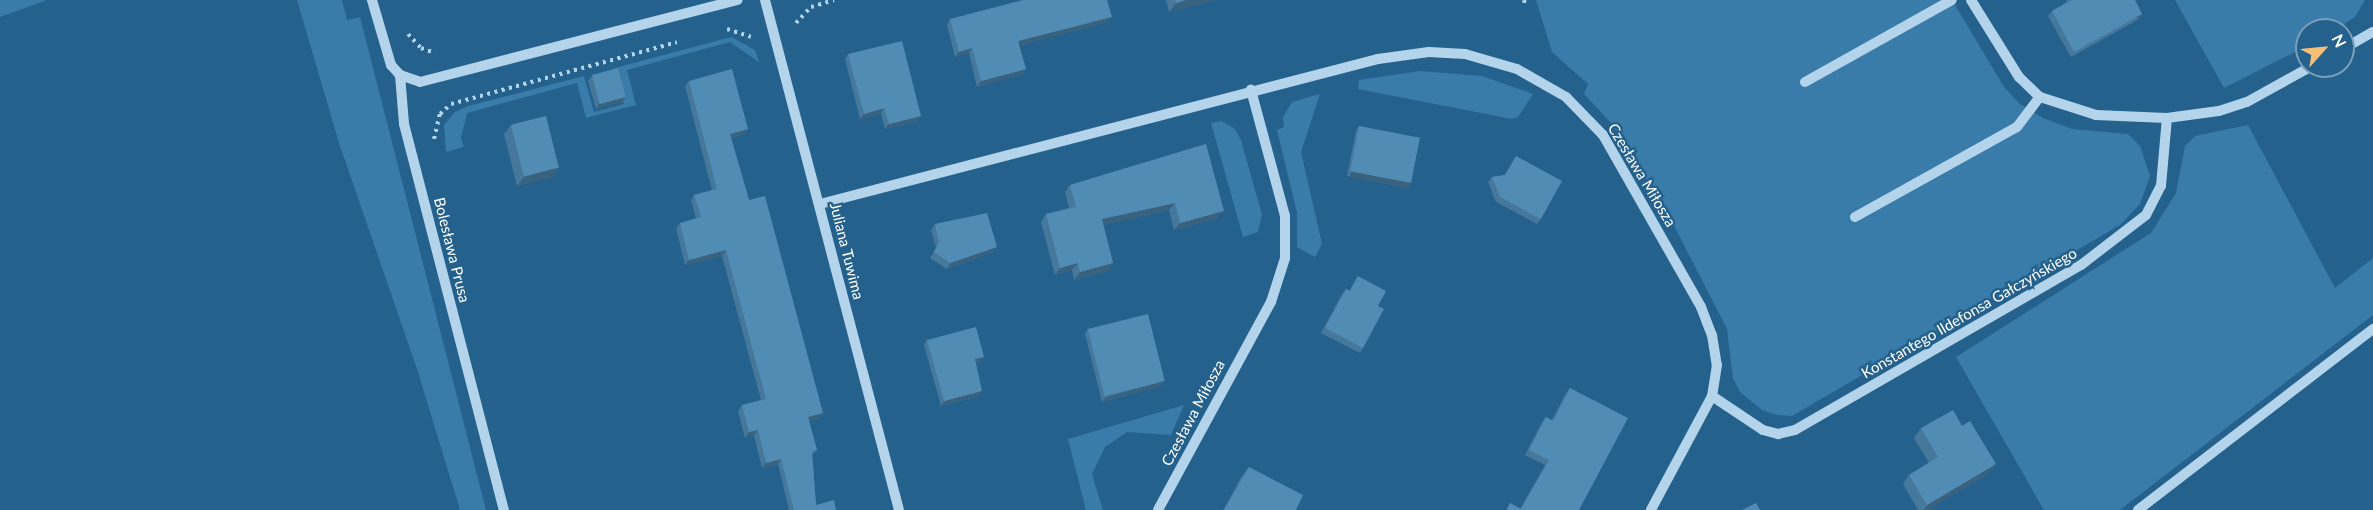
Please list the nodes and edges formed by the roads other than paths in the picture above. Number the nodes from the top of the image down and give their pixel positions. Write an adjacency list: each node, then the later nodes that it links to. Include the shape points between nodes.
1 (372, 0): 8 (street, Bolesława Prusa, via 386,54)
2 (738, 0): 8 (street, via 444,78 420,82)
3 (765, 0): 14 (street, Juliana Tuwima)
4 (1952, 0): 10 (street)
5 (1971, 0): 12 (street, via 2019,77)
6 (2373, 32): 7 (street)
7 (2355, 42)
8 (400, 75): 18 (street, Bolesława Prusa, via 404,124)
9 (2295, 75): 13 (street, via 2247,102 2194,116)
10 (1805, 82)
11 (1251, 90): 14 (street, Czesława Miłosza); 17 (street, Czesława Miłosza, via 1378,59 1429,52 1465,54 1517,69 1566,98 1603,135 1701,307 1717,365); 20 (street, Czesława Miłosza, via 1285,216 1285,258 1271,302)
12 (2040, 97): 13 (street, via 2096,115); 15 (street, via 2017,127)
13 (2167, 118): 17 (street, Konstantego Ildefonsa Gałczyńskiego, via 2161,186 2146,215 2081,265 1795,430 1778,434 1763,430)
14 (820, 204): 19 (street, Juliana Tuwima)
15 (1855, 217)
16 (2373, 329): 22 (street)
17 (1712, 396): 21 (street, Czesława Miłosza)
18 (504, 510)
19 (899, 510)
20 (1158, 510)
21 (1651, 510)
22 (2138, 510)

